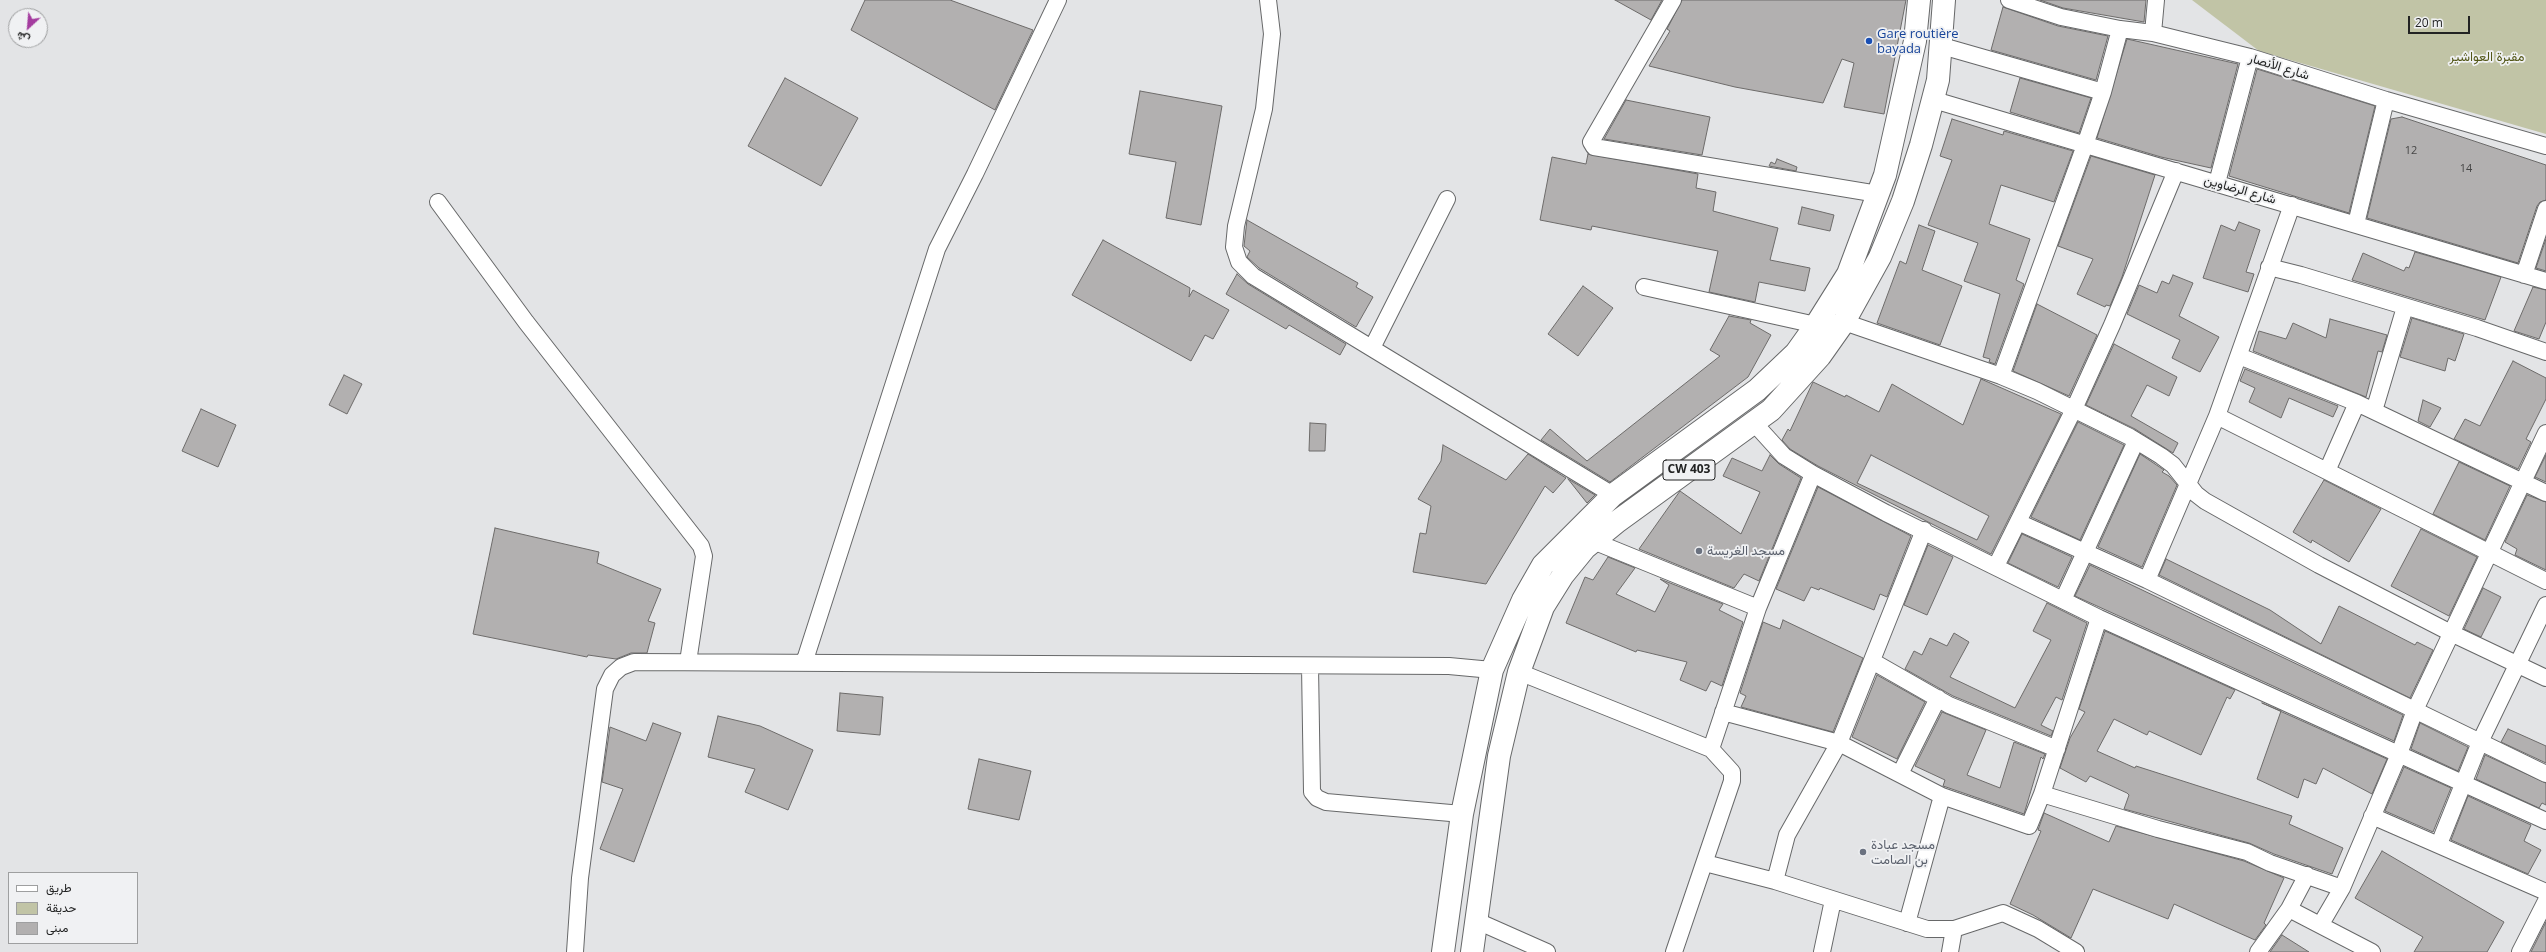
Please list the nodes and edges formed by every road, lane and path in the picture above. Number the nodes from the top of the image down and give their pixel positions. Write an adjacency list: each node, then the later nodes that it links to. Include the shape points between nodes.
1 (1058, 0): 64 (street, via 975,174 936,249)
2 (1268, 0): 32 (street, via 1272,34 1264,109 1236,226 1234,246 1239,262 1253,276)
3 (1673, 0): 19 (street, via 1591,142 1594,146)
4 (1919, 0): 19 (main road, CW 403, via 1916,41 1885,175)
5 (1944, 0): 10 (main road, CW 403)
6 (2009, 0): 8 (street, شارع الأنصار, via 2061,17)
7 (2156, 0): 9 (street)
8 (2120, 29): 9 (street, شارع الأنصار); 12 (street)
9 (2153, 33): 11 (street, شارع الأنصار)
10 (1942, 46): 12 (street); 13 (main road, CW 403)
11 (2250, 57): 14 (street, شارع الأنصار); 18 (street)
12 (2103, 92): 15 (street)
13 (1934, 100): 15 (street, شارع الرضاوين); 30 (main road, CW 403, via 1880,257)
14 (2386, 100): 16 (street, شارع الأنصار); 24 (street)
15 (2085, 145): 17 (street, شارع الرضاوين); 35 (street)
16 (2546, 146)
17 (2176, 171): 18 (street, شارع الرضاوين); 37 (street)
18 (2217, 183): 22 (street, شارع الرضاوين)
19 (1878, 194): 31 (main road, CW 403, via 1848,274)
20 (1448, 199): 32 (street)
21 (438, 202): 63 (street, via 526,322 701,546 704,556)
22 (2292, 205): 24 (street, شارع الرضاوين); 25 (street)
23 (2546, 209): 26 (street)
24 (2356, 224): 26 (street, شارع الرضاوين)
25 (2269, 267): 29 (street); 34 (street)
26 (2524, 275): 27 (street, شارع الرضاوين)
27 (2546, 281)
28 (1644, 287): 31 (street)
29 (2405, 307): 33 (street); 38 (street)
30 (1844, 322): 31 (street); 35 (street); 40 (main road, CW 403, via 1820,356 1785,396)
31 (1816, 325): 48 (main road, CW 403, via 1796,353 1757,390)
32 (1372, 348): 48 (street)
33 (2546, 352)
34 (2239, 356): 36 (street); 39 (street)
35 (2001, 376): 37 (street)
36 (2357, 403): 38 (street); 43 (street)
37 (2074, 409): 42 (street); 49 (street)
38 (2374, 411): 45 (street)
39 (2217, 416): 43 (street); 46 (street)
40 (1754, 423): 44 (street, via 1784,456); 51 (main road, CW 403, via 1618,520)
41 (2546, 433): 45 (street)
42 (2136, 441): 46 (street, via 2173,465); 52 (street)
43 (2327, 471): 53 (street)
44 (1813, 474): 50 (street); 59 (street)
45 (2523, 482): 47 (street); 53 (street)
46 (2188, 484): 55 (street); 61 (street, via 2205,501 2319,565)
47 (2546, 493)
48 (1613, 495): 67 (main road, CW 403, via 1543,565 1523,600)
49 (2018, 522): 52 (street); 54 (street)
50 (1924, 530): 54 (street); 62 (street)
51 (1593, 541): 59 (street); 68 (main road, CW 403, via 1563,575 1543,607)
52 (2086, 552): 55 (street); 57 (street)
53 (2490, 553): 56 (street); 61 (street)
54 (1996, 566): 57 (street)
55 (2146, 580): 71 (street)
56 (2546, 581)
57 (2063, 600): 60 (street)
58 (2546, 605): 65 (street)
59 (1758, 608): 72 (street)
60 (2099, 618): 76 (street); 77 (street)
61 (2451, 633): 65 (street); 71 (street)
62 (1872, 661): 70 (street); 74 (street)
63 (688, 662): 64 (street); 99 (street, via 634,662 621,667 612,675 605,688 580,878)
64 (804, 663): 66 (street)
65 (2517, 664): 69 (street); 73 (street)
66 (1310, 666): 67 (street, via 1449,666); 83 (street, via 1312,792 1316,798 1326,802)
67 (1492, 670): 83 (main road, CW 403)
68 (1519, 672): 75 (street); 95 (main road, CW 403, via 1499,756)
69 (2546, 678)
70 (1938, 698): 76 (street); 78 (street)
71 (2414, 710): 73 (street); 77 (street)
72 (1723, 712): 74 (street); 75 (street)
73 (2480, 742): 79 (street); 80 (street)
74 (1839, 743): 78 (street); 89 (street, via 1787,835)
75 (1711, 749): 87 (street, via 1732,772 1732,781)
76 (2057, 749): 81 (street)
77 (2399, 754): 80 (street); 84 (street)
78 (1900, 774): 82 (street)
79 (2546, 774)
80 (2464, 785): 85 (street); 86 (street)
81 (2042, 794): 82 (street, via 2029,826); 88 (street, via 2158,830 2247,852 2270,863)
82 (1942, 796): 96 (street)
83 (1462, 814): 100 (main road, CW 403)
84 (2372, 816): 86 (street); 90 (street)
85 (2546, 821)
86 (2439, 844): 91 (street)
87 (1705, 863): 89 (street); 103 (street)
88 (2307, 875): 90 (street); 94 (street)
89 (1775, 881): 92 (street)
90 (2342, 888): 97 (street)
91 (2546, 892)
92 (1833, 900): 96 (street); 104 (street)
93 (2546, 901): 109 (street)
94 (2289, 909): 97 (street); 107 (street)
95 (1477, 921): 101 (main road, CW 403); 102 (street)
96 (1907, 923): 98 (street, via 1927,929)
97 (2321, 924): 108 (street)
98 (1954, 928): 105 (street); 106 (street, via 2003,913 2038,929)
99 (575, 952)
100 (1443, 952)
101 (1472, 952)
102 (1547, 952)
103 (1674, 952)
104 (1822, 952)
105 (1950, 952)
106 (2076, 952)
107 (2258, 952)
108 (2372, 952)
109 (2520, 952)

